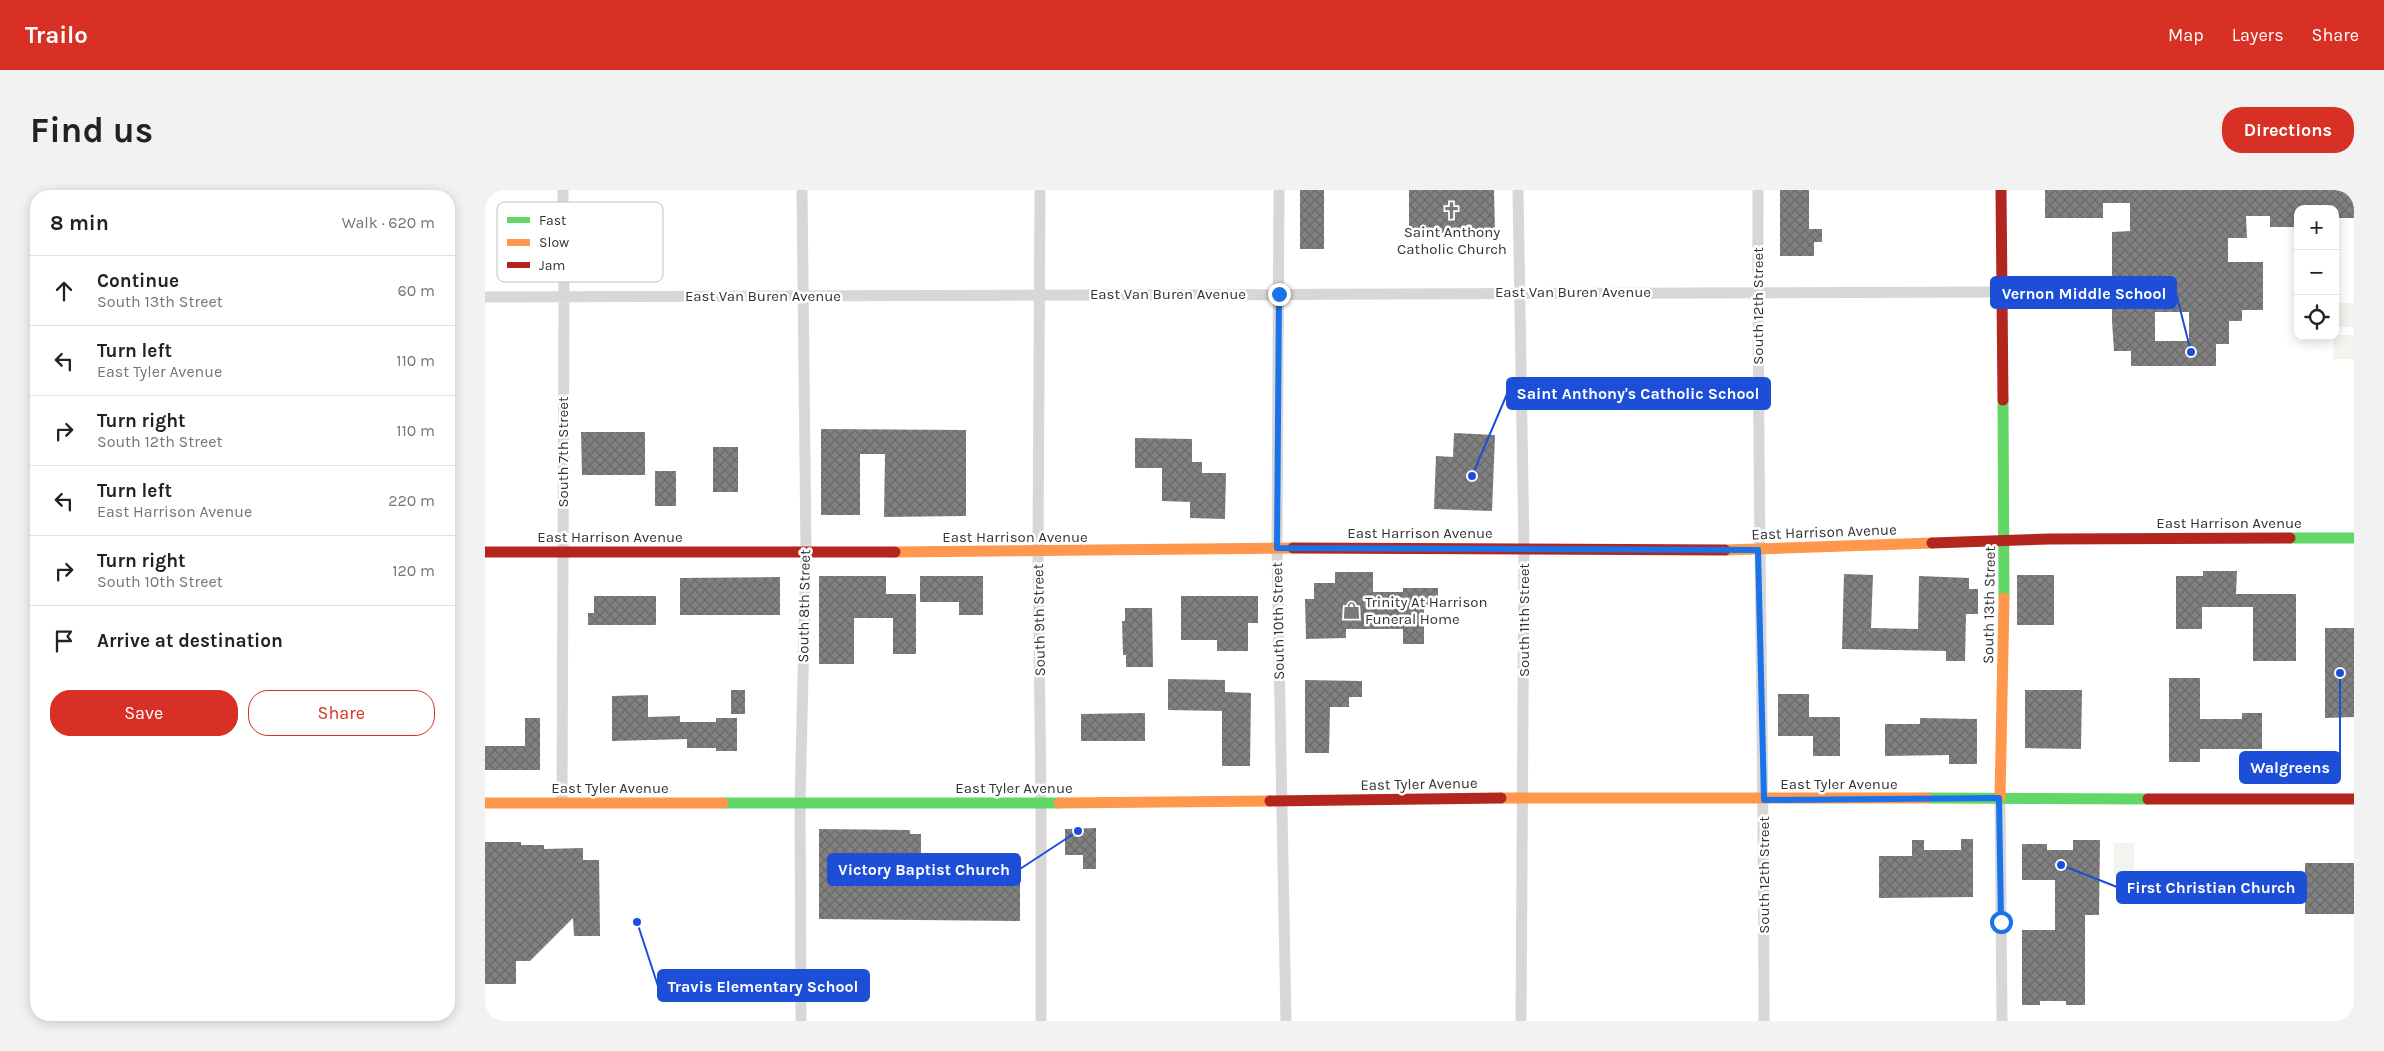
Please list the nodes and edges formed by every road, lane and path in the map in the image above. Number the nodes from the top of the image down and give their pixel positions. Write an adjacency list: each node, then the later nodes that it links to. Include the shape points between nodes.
1 (802, 190): 13 (street, South 8th Street)
2 (1040, 190): 11 (street, South 9th Street)
3 (1279, 190): 12 (street, South 10th Street)
4 (1518, 190): 8 (street, South 11th Street)
5 (1758, 190): 9 (street, South 12th Street)
6 (2001, 190): 10 (main road, South 13th Street)
7 (564, 282): 15 (street, South 7th Street)
8 (1518, 292): 9 (street, East Van Buren Avenue); 12 (street, East Van Buren Avenue); 19 (street, South 11th Street)
9 (1758, 292): 10 (street, East Van Buren Avenue); 20 (street, South 12th Street)
10 (2001, 292): 17 (main road, South 13th Street)
11 (1041, 294): 12 (street, East Van Buren Avenue); 13 (street, East Van Buren Avenue); 24 (street, South 9th Street)
12 (1279, 294): 18 (street, South 10th Street)
13 (804, 295): 15 (street, East Van Buren Avenue); 23 (street, South 8th Street)
14 (485, 297): 15 (street, East Van Buren Avenue)
15 (564, 297): 22 (street, South 7th Street)
16 (2354, 538): 17 (main road, East Harrison Avenue)
17 (2005, 541): 20 (main road, East Harrison Avenue); 26 (main road, South 13th Street)
18 (1277, 548): 19 (main road, East Harrison Avenue); 24 (main road, East Harrison Avenue); 29 (street, South 10th Street)
19 (1524, 548): 20 (main road, East Harrison Avenue); 25 (street, South 11th Street)
20 (1758, 550): 28 (street, South 12th Street)
21 (485, 552): 22 (main road, East Harrison Avenue)
22 (563, 552): 23 (main road, East Harrison Avenue); 31 (street, South 7th Street)
23 (806, 552): 24 (main road, East Harrison Avenue); 32 (street, South 8th Street)
24 (1038, 552): 33 (street, South 9th Street)
25 (1522, 798): 28 (main road, East Tyler Avenue); 29 (main road, East Tyler Avenue); 37 (street, South 11th Street)
26 (1999, 798): 27 (main road, East Tyler Avenue); 28 (main road, East Tyler Avenue); 39 (street, South 13th Street)
27 (2354, 799)
28 (1764, 800): 38 (street, South 12th Street)
29 (1281, 801): 33 (main road, East Tyler Avenue); 36 (street, South 10th Street)
30 (485, 803): 31 (main road, East Tyler Avenue)
31 (563, 803): 32 (main road, East Tyler Avenue)
32 (800, 803): 33 (main road, East Tyler Avenue); 34 (street, South 8th Street)
33 (1041, 803): 35 (street, South 9th Street)
34 (801, 1021)
35 (1041, 1021)
36 (1286, 1021)
37 (1521, 1021)
38 (1764, 1021)
39 (2002, 1021)

